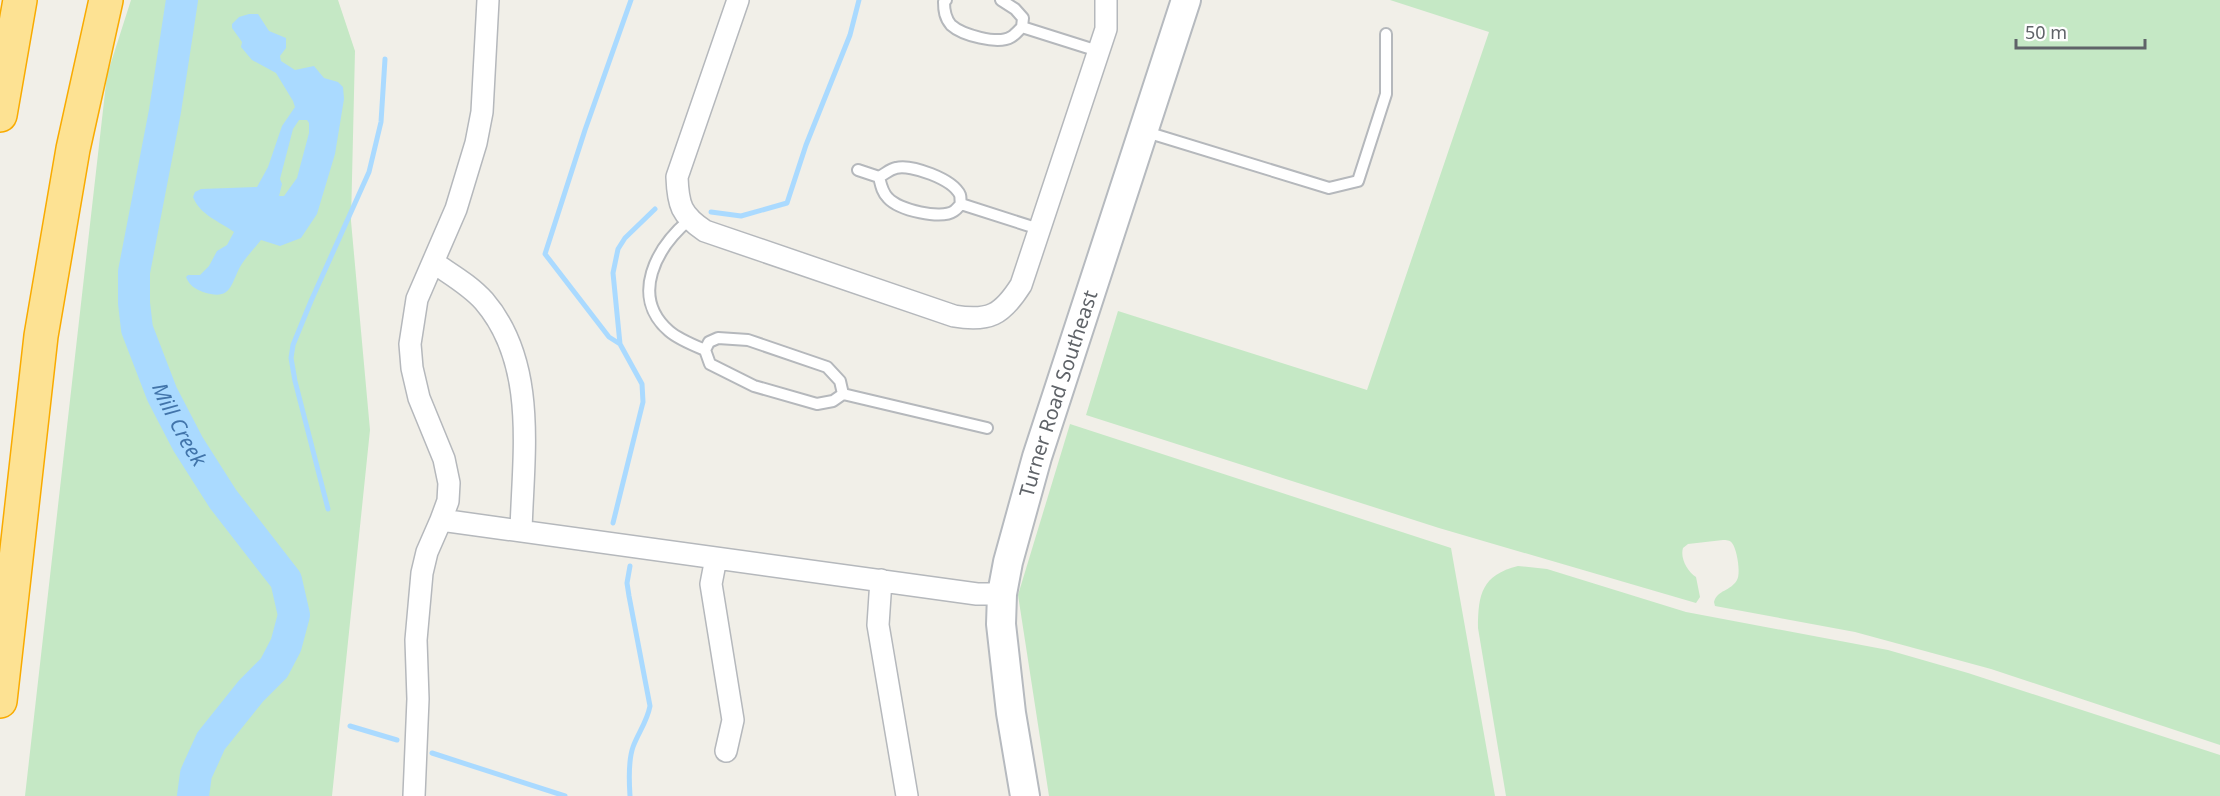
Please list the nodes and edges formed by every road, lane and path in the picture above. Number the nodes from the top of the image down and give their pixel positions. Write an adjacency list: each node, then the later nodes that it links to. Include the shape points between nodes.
1 (20, 0): 12 (highway)
2 (106, 0): 28 (highway, via 73,149 42,325)
3 (488, 0): 19 (street, via 482,112 476,143 456,209)
4 (738, 0): 17 (street, via 677,177 681,208)
5 (1001, 0): 9 (lane, via 1023,18)
6 (1106, 0): 11 (street, via 1106,29)
7 (1186, 0): 13 (main road, Turner Road Southeast)
8 (942, 1): 9 (lane, via 951,25 971,35 990,40 1010,39)
9 (1022, 27): 11 (lane)
10 (1386, 34): 13 (lane, via 1386,94 1358,181 1329,188)
11 (1098, 51): 18 (street)
12 (0, 115)
13 (1143, 131): 27 (main road, Turner Road Southeast, via 1030,480)
14 (858, 170): 15 (lane)
15 (879, 177): 16 (lane, via 895,168 910,167 953,186 960,194); 16 (lane, via 890,200 914,211 938,215 954,212)
16 (961, 204): 18 (lane)
17 (689, 220): 18 (street, via 705,231 975,320 993,315 1011,301 1021,285); 20 (lane, via 672,234 653,265 650,287 653,311 669,331)
18 (1039, 229)
19 (433, 262): 23 (street, via 417,299 410,344 419,398 450,483); 24 (street, via 483,300 509,342 523,403)
20 (705, 350): 21 (lane, via 710,364 784,396 817,404); 21 (lane, via 709,342 718,338 748,340 826,367 840,381)
21 (843, 394): 22 (lane)
22 (987, 428)
23 (441, 520): 24 (street); 30 (street, via 422,573 416,640)
24 (521, 531): 25 (street)
25 (716, 558): 26 (street); 29 (street, via 711,584 734,720)
26 (881, 580): 27 (street); 31 (street, via 878,625)
27 (1002, 594): 32 (main road, Turner Road Southeast, via 1005,670)
28 (0, 701)
29 (726, 751)
30 (414, 796)
31 (907, 796)
32 (1025, 796)

